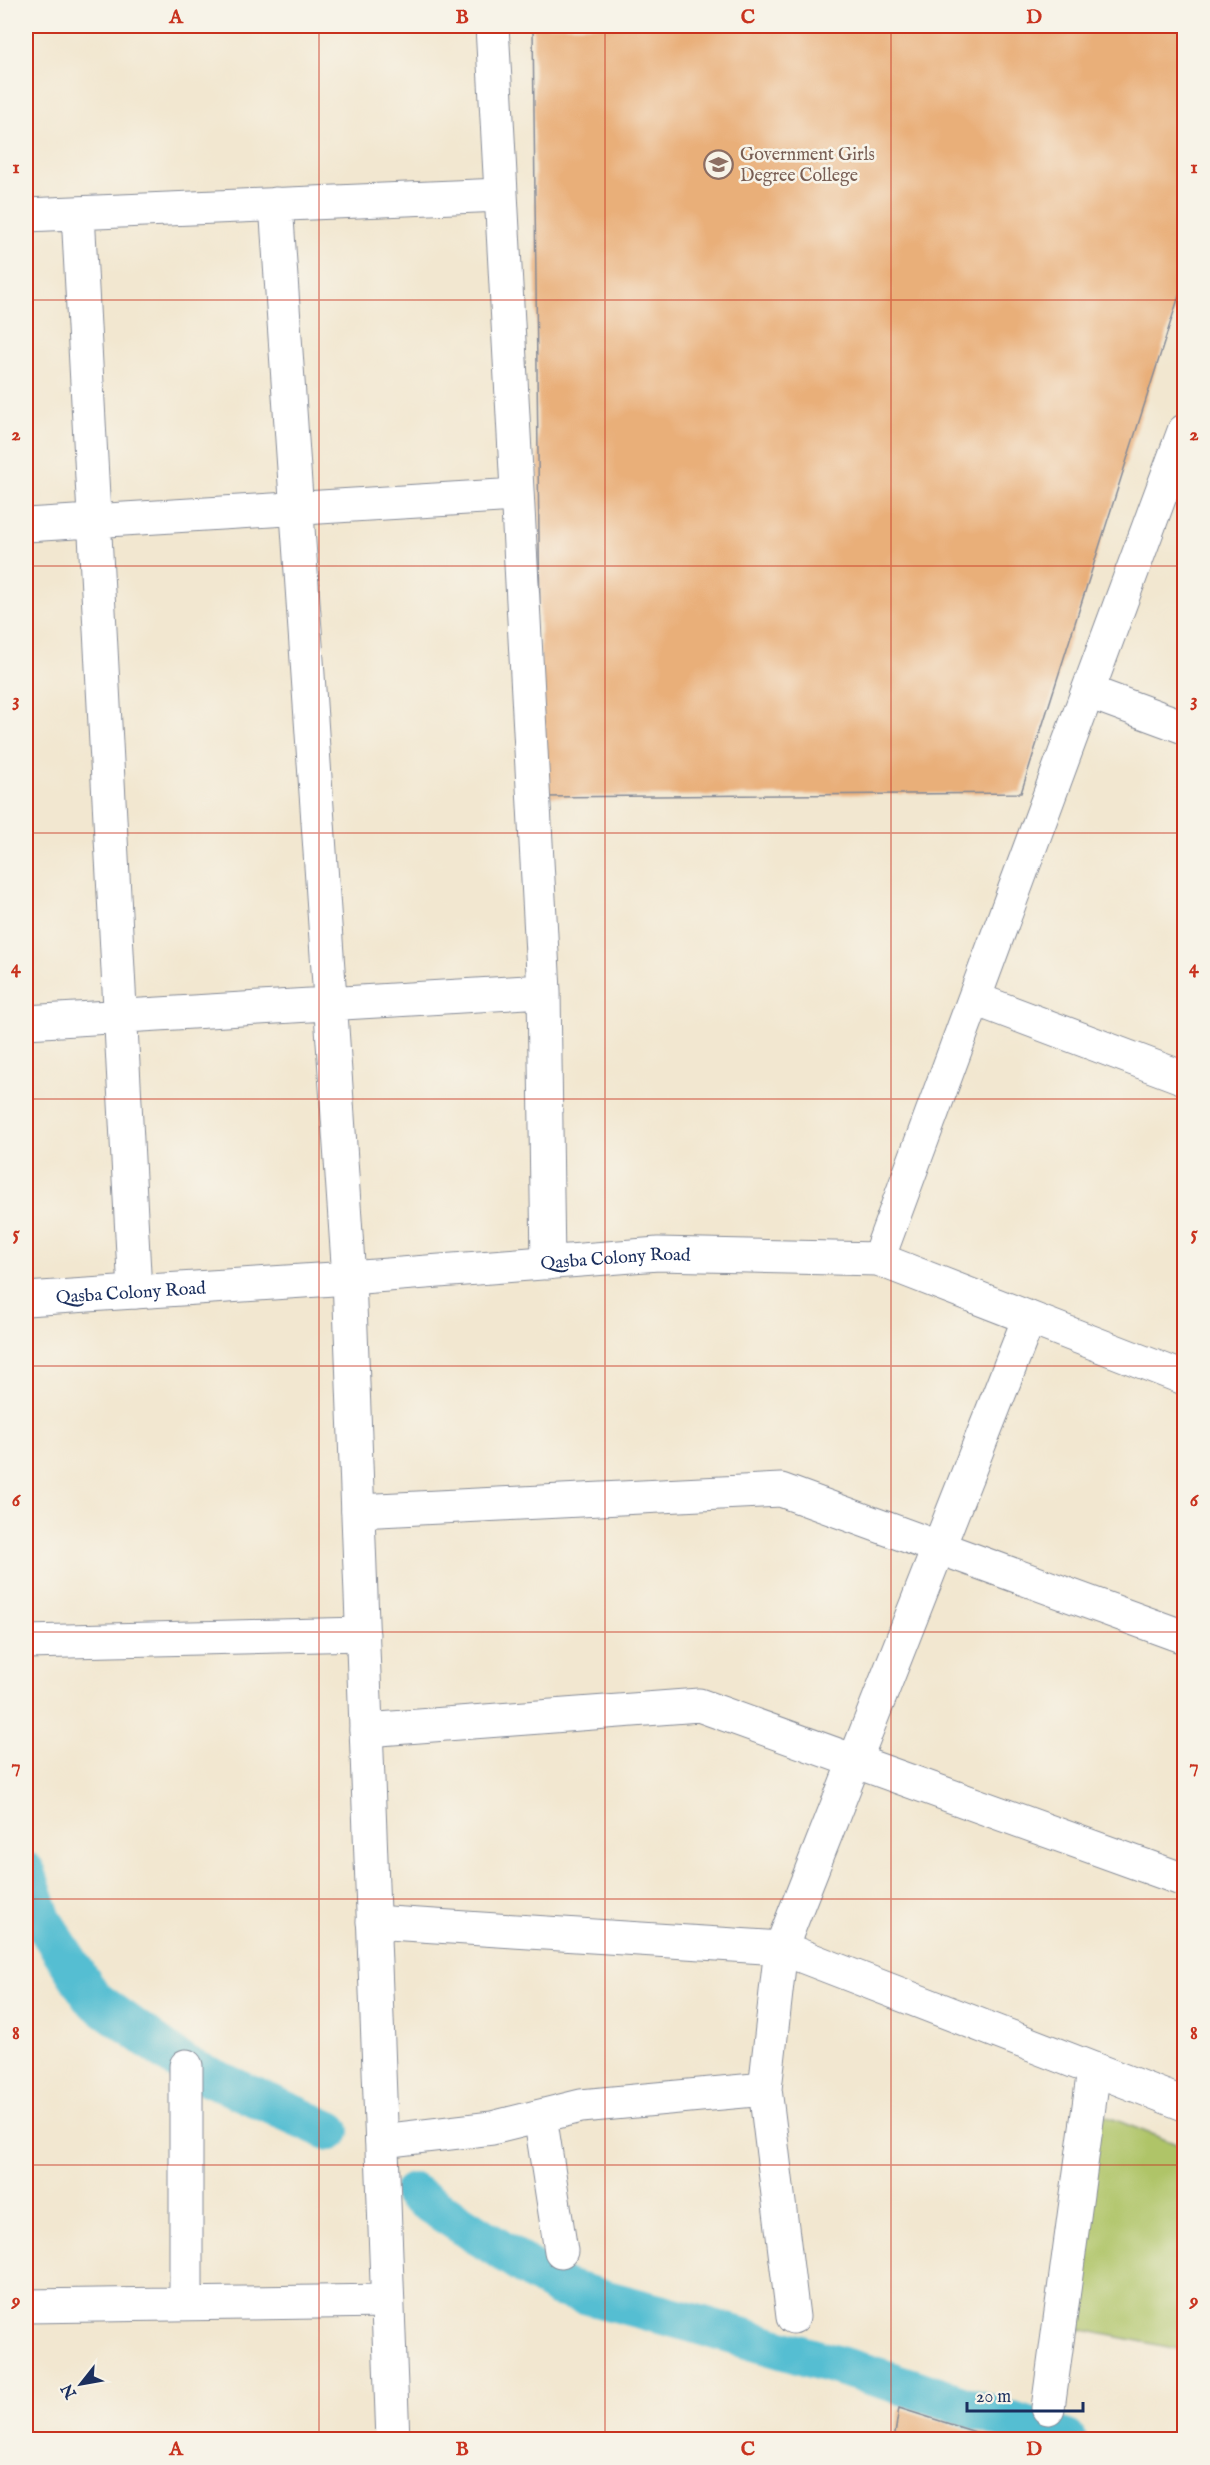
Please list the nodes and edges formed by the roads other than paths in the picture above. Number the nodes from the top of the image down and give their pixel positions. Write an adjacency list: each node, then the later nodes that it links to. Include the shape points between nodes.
1 (492, 26): 2 (street)
2 (501, 195): 3 (street); 7 (street)
3 (276, 204): 4 (street); 8 (street)
4 (78, 213): 5 (street); 9 (street)
5 (26, 215)
6 (1185, 431): 11 (street)
7 (517, 495): 8 (street); 13 (street)
8 (297, 509): 9 (street); 15 (street)
9 (94, 521): 10 (street); 16 (street)
10 (26, 525)
11 (1089, 692): 12 (street); 14 (street)
12 (1185, 727)
13 (544, 991): 15 (street); 20 (street)
14 (975, 999): 18 (street); 19 (street)
15 (331, 1004): 16 (street); 21 (street)
16 (121, 1017): 17 (street); 22 (street)
17 (26, 1022)
18 (1185, 1078)
19 (878, 1259): 20 (street, Qasba Colony Road, via 658,1254); 24 (street, Qasba Colony Road)
20 (548, 1263): 21 (street, Qasba Colony Road)
21 (349, 1278): 22 (street, Qasba Colony Road); 26 (street)
22 (135, 1292): 23 (street, Qasba Colony Road)
23 (26, 1299)
24 (1029, 1318): 25 (street, Qasba Colony Road); 27 (street)
25 (1185, 1378)
26 (358, 1511): 27 (street, via 781,1490); 28 (street)
27 (939, 1547): 29 (street); 32 (street)
28 (363, 1634): 30 (street); 31 (street)
29 (1185, 1637)
30 (26, 1642)
31 (366, 1730): 32 (street, via 699,1705); 34 (street)
32 (854, 1761): 33 (street); 35 (street)
33 (1185, 1880)
34 (373, 1922): 35 (street); 41 (street)
35 (780, 1948): 37 (street); 38 (street)
36 (186, 2066): 44 (street)
37 (1094, 2069): 39 (street); 47 (street)
38 (765, 2089): 40 (street, via 581,2106); 46 (street)
39 (1185, 2104)
40 (540, 2116): 41 (street, via 492,2128); 42 (street)
41 (382, 2141): 43 (street)
42 (561, 2251)
43 (387, 2301): 44 (street); 48 (street)
44 (186, 2303): 45 (street)
45 (26, 2306)
46 (792, 2317)
47 (1048, 2408)
48 (400, 2437)

